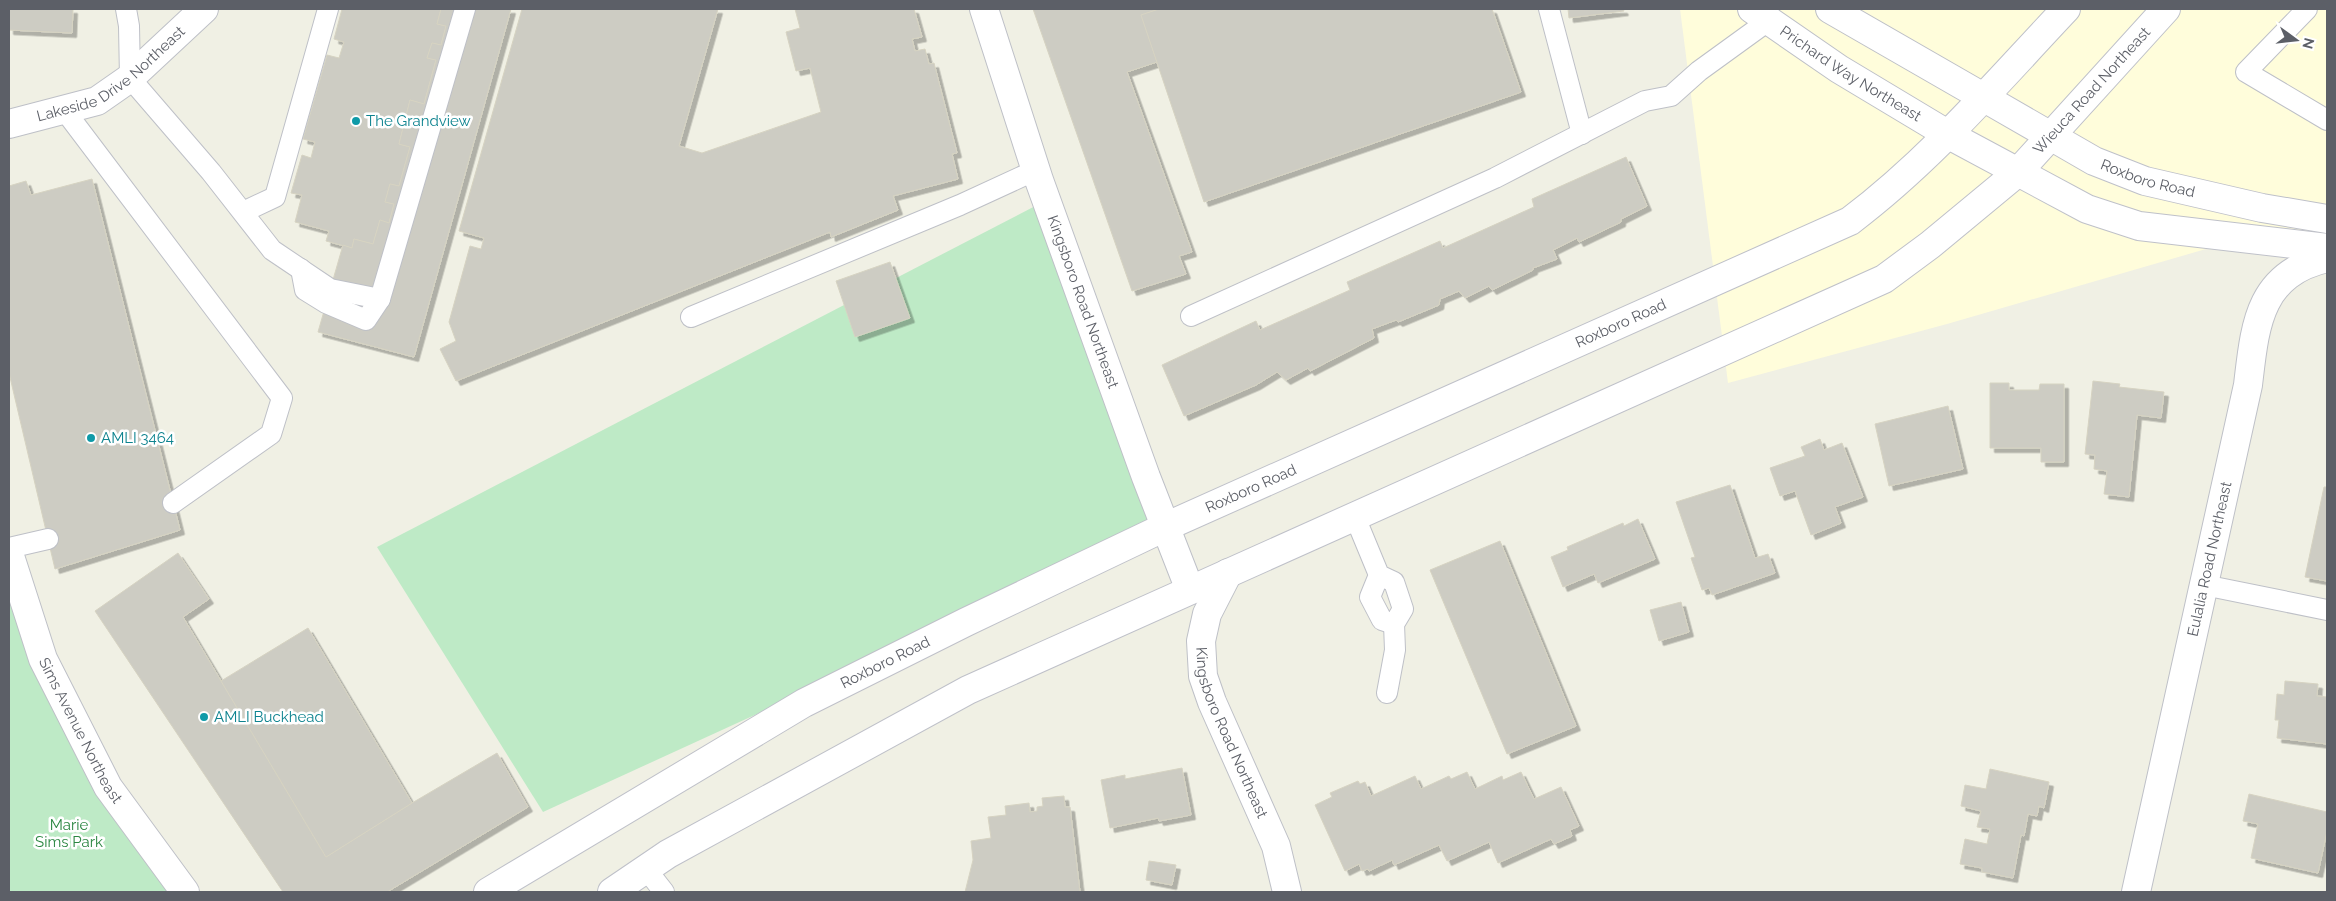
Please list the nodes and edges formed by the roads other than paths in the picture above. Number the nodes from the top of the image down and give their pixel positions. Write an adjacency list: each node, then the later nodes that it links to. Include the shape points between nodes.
1 (126, 9): 12 (lane)
2 (204, 9): 12 (main road, Lakeside Drive Northeast)
3 (328, 9): 22 (lane, via 274,196)
4 (465, 9): 22 (lane, via 380,299 366,320 326,304 305,290 301,269 272,250)
5 (984, 9): 20 (main road, Kingsboro Road Northeast)
6 (1549, 9): 17 (lane)
7 (1830, 9): 13 (main road)
8 (2066, 9): 13 (main road)
9 (2166, 9): 19 (main road, Wieuca Road Northeast)
10 (2307, 9): 15 (lane, via 2246,72)
11 (1760, 15): 17 (lane, via 1671,96 1645,102); 18 (main road, Prichard Way Northeast, via 1839,69)
12 (130, 78): 14 (main road, Lakeside Drive Northeast, via 96,101); 22 (lane)
13 (1984, 97): 18 (main road); 19 (main road, Roxboro Road)
14 (65, 111): 16 (main road, Lakeside Drive Northeast); 28 (lane, via 282,398 271,434)
15 (2327, 120)
16 (9, 124)
17 (1582, 134): 26 (lane, via 1495,178)
18 (1949, 135): 21 (main road); 30 (main road, Roxboro Road, via 1888,192 1850,221)
19 (2049, 135): 21 (main road, Wieuca Road Northeast); 23 (main road, Roxboro Road, via 2098,163 2145,181 2262,208)
20 (1036, 170): 27 (lane); 30 (main road, Kingsboro Road Northeast)
21 (2017, 173): 24 (main road, via 2087,209 2139,226); 29 (main road, via 1884,279)
22 (243, 212)
23 (2327, 219)
24 (2327, 248)
25 (2327, 258): 36 (main road, Eulalia Road Northeast, via 2298,269 2274,288 2262,307 2254,330 2248,386)
26 (1191, 316)
27 (691, 318)
28 (173, 503)
29 (1355, 517): 34 (main road); 35 (lane)
30 (1165, 527): 37 (main road, Kingsboro Road Northeast); 43 (main road, Roxboro Road, via 804,702)
31 (48, 539): 32 (lane)
32 (9, 548)
33 (9, 553): 42 (main road, Sims Avenue Northeast, via 42,659 108,787)
34 (1228, 573): 37 (main road); 46 (main road, Kingsboro Road Northeast, via 1207,614 1201,641 1203,676 1276,846)
35 (1379, 575): 39 (lane, via 1370,597 1382,620); 39 (lane, via 1394,582 1403,609)
36 (2204, 585): 38 (lane); 47 (main road, Eulalia Road Northeast)
37 (1190, 590): 41 (main road, via 968,690)
38 (2327, 610)
39 (1394, 624): 40 (lane, via 1395,650)
40 (1387, 693)
41 (646, 869): 44 (main road); 45 (lane)
42 (185, 892)
43 (488, 892)
44 (612, 892)
45 (664, 892)
46 (1287, 892)
47 (2136, 892)

